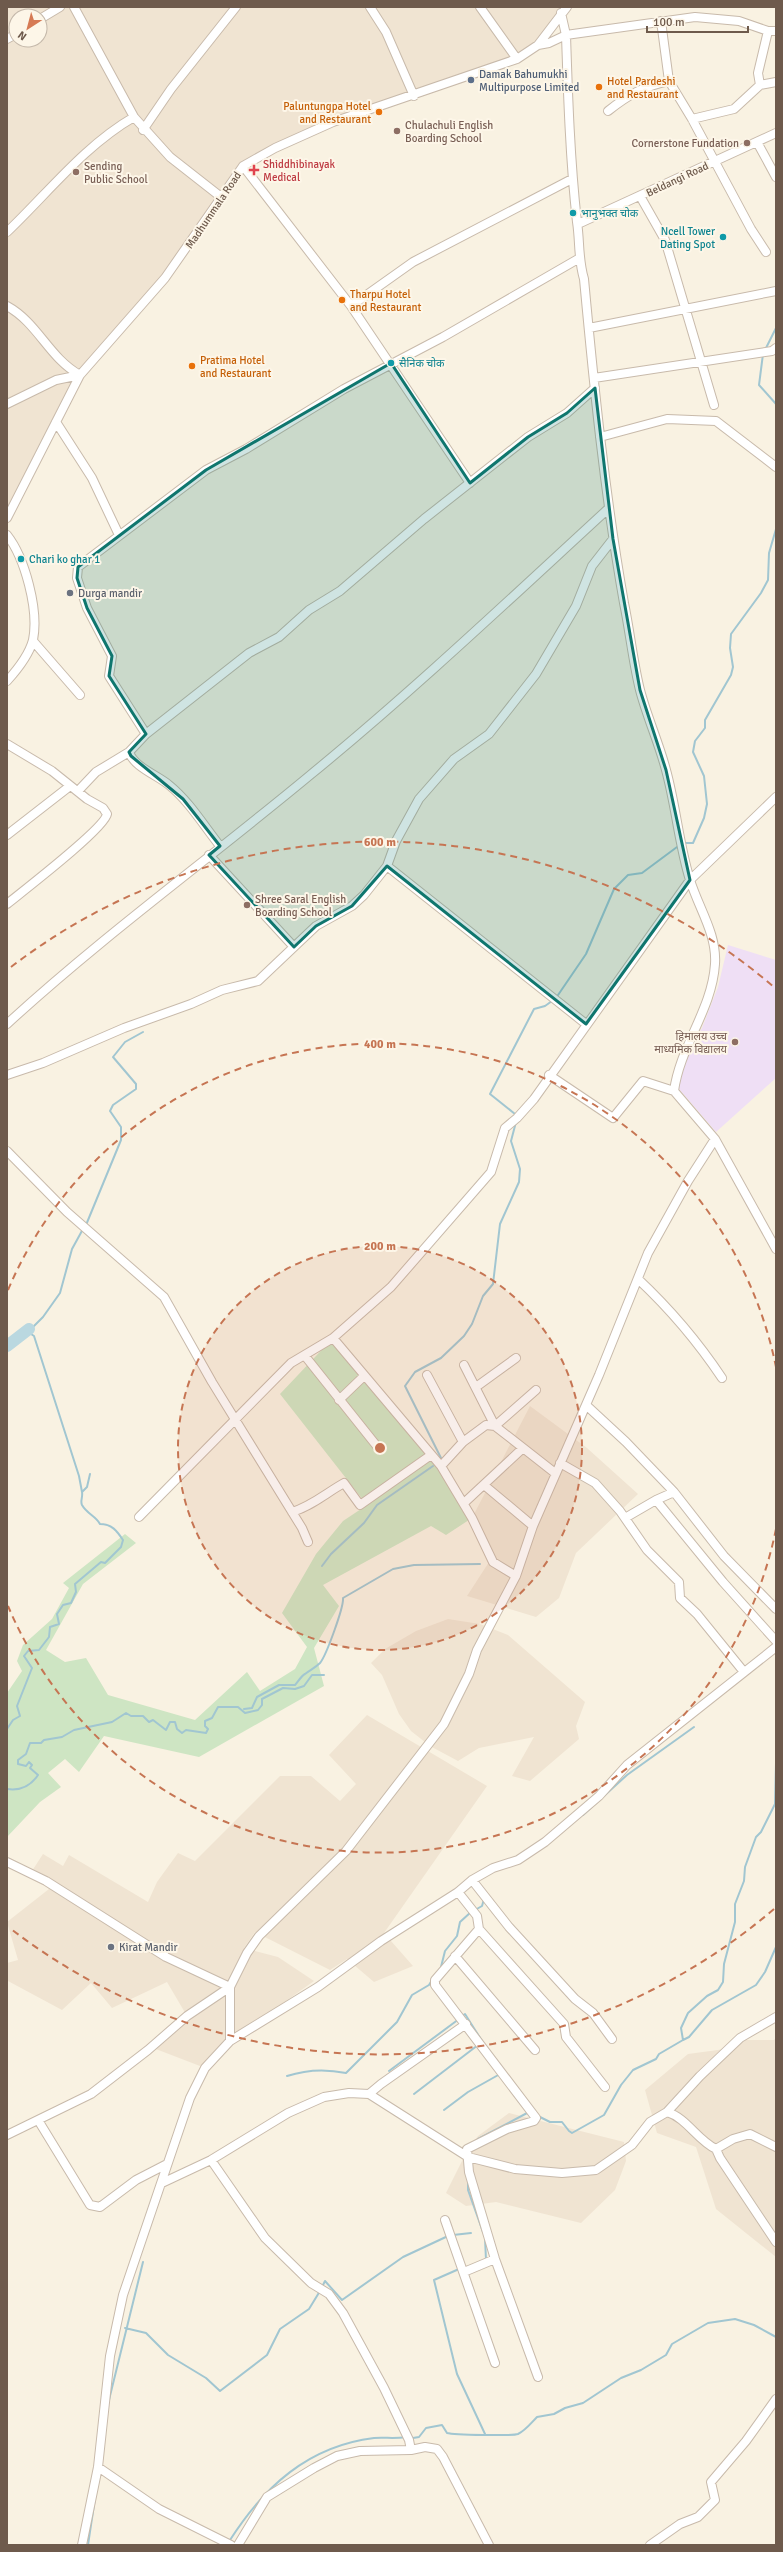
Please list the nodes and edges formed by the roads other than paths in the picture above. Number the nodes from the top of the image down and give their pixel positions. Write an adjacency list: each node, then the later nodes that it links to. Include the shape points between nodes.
1 (60, 7): 7 (street)
2 (74, 7): 18 (street)
3 (235, 7): 20 (street, via 171,88)
4 (370, 7): 16 (street, via 386,32)
5 (480, 7): 12 (street)
6 (564, 10): 10 (street); 11 (street, Madhummala Road)
7 (48, 14)
8 (660, 22): 9 (street, via 695,16 739,21); 10 (street); 13 (street)
9 (772, 31): 15 (street, via 758,73)
10 (566, 35): 11 (street, via 550,43); 26 (street)
11 (538, 45): 12 (street, Madhummala Road)
12 (517, 59): 16 (street, Madhummala Road)
13 (669, 81): 17 (street, via 648,85 627,95); 19 (street)
14 (776, 82): 15 (street)
15 (760, 85): 19 (street, via 734,109)
16 (414, 96): 24 (street, Madhummala Road, via 332,122)
17 (608, 111)
18 (134, 117): 20 (street); 30 (street, via 112,130)
19 (692, 119): 23 (street)
20 (144, 130): 28 (street, via 170,157)
21 (776, 133): 22 (street, Beldangi Road)
22 (757, 142): 23 (street, Beldangi Road); 25 (street)
23 (714, 161): 27 (street, Beldangi Road); 31 (street, via 750,229)
24 (243, 166): 28 (street, Madhummala Road); 35 (street)
25 (776, 177)
26 (572, 179): 29 (street); 35 (street, via 413,262)
27 (640, 196): 29 (street, Beldangi Road); 36 (street, via 665,240)
28 (221, 197): 43 (street, Madhummala Road, via 165,278)
29 (578, 224): 32 (street)
30 (8, 229)
31 (766, 252)
32 (578, 259): 39 (street, via 584,279); 42 (street, via 443,337)
33 (776, 291): 36 (street)
34 (7, 306): 37 (street)
35 (351, 306): 42 (street)
36 (685, 310): 39 (street); 41 (street)
37 (20, 313): 38 (street); 43 (street, via 35,327 42,341 60,361)
38 (7, 314)
39 (589, 328): 44 (street)
40 (776, 348): 41 (street, via 767,352)
41 (701, 360): 44 (street); 47 (street)
42 (391, 363): 51 (street); 55 (street, via 206,470)
43 (80, 375): 46 (street, via 56,380); 48 (street, Madhummala Road)
44 (594, 378): 45 (street)
45 (595, 388): 49 (street); 51 (street, via 567,413 528,438)
46 (8, 402)
47 (714, 404)
48 (56, 422): 53 (street, Madhummala Road); 55 (street, via 92,478)
49 (600, 437): 50 (street, via 667,419 716,421); 52 (street)
50 (776, 467)
51 (470, 483): 60 (street, via 338,593 309,610 278,637 249,653)
52 (609, 508): 56 (street); 67 (street, via 492,618 415,685 310,776)
53 (7, 518)
54 (7, 535): 57 (street, via 18,549 29,585 33,610)
55 (119, 535): 60 (street, via 78,567 77,578 100,635 112,656 109,676)
56 (613, 539): 69 (street, via 592,566 576,606 536,674 489,734 454,759 419,799 396,841); 70 (street, via 640,690 666,770)
57 (33, 641): 58 (street, via 27,654); 59 (street)
58 (7, 681)
59 (80, 695)
60 (146, 734): 62 (street)
61 (7, 744): 63 (street, via 52,771)
62 (129, 752): 64 (street, via 96,772); 67 (street, via 134,760 168,784 183,799)
63 (70, 786): 64 (street); 66 (street)
64 (78, 791): 71 (street, via 103,808 108,814 106,819)
65 (776, 797): 70 (street)
66 (7, 835)
67 (220, 846): 68 (street)
68 (209, 855): 72 (street); 73 (street)
69 (387, 866): 72 (street, via 352,906 316,926); 74 (street)
70 (690, 880): 74 (street); 77 (street, via 713,938 715,964 711,988 700,1023 684,1055 676,1076)
71 (7, 904)
72 (294, 947): 75 (street, via 258,981 222,990 43,1063)
73 (7, 1024)
74 (586, 1024): 76 (street, via 570,1050)
75 (7, 1075)
76 (549, 1076): 77 (street, via 613,1118 643,1081); 82 (street, via 534,1099 506,1128 492,1172 391,1287)
77 (674, 1091): 78 (street)
78 (715, 1139): 80 (street); 81 (street, via 652,1246)
79 (7, 1151): 93 (street, via 67,1212 164,1297)
80 (776, 1249)
81 (638, 1279): 88 (street, via 694,1340); 92 (street)
82 (333, 1338): 83 (street); 87 (street)
83 (304, 1356): 91 (street); 93 (street, via 291,1363)
84 (516, 1358): 89 (street)
85 (464, 1365): 89 (street)
86 (427, 1375): 95 (street)
87 (364, 1376): 91 (street); 98 (street)
88 (722, 1378)
89 (476, 1387): 94 (street)
90 (536, 1390): 94 (street)
91 (339, 1400): 97 (street)
92 (586, 1405): 99 (street); 103 (street)
93 (235, 1420): 106 (street); 107 (street)
94 (495, 1426): 95 (street, via 486,1425); 96 (street)
95 (463, 1442): 100 (street)
96 (523, 1448): 101 (street); 102 (street)
97 (380, 1450)
98 (431, 1455): 100 (street); 106 (street, via 360,1505 344,1483 309,1507)
99 (560, 1463): 101 (street); 108 (street, via 595,1483)
100 (440, 1466): 105 (street)
101 (555, 1473): 109 (street)
102 (484, 1485): 105 (street); 109 (street)
103 (674, 1492): 104 (street); 112 (street, via 724,1556)
104 (656, 1500): 108 (street); 113 (street, via 723,1582)
105 (464, 1503): 111 (street, via 493,1562)
106 (292, 1512): 110 (street)
107 (139, 1517)
108 (625, 1518): 116 (street, via 647,1550 679,1582 680,1598 707,1625)
109 (533, 1526): 111 (street)
110 (308, 1542)
111 (516, 1576): 122 (street, via 477,1650 469,1674 444,1724 346,1851 259,1936)
112 (776, 1609)
113 (776, 1641)
114 (773, 1650): 115 (street); 116 (street)
115 (776, 1659)
116 (744, 1672): 118 (street, via 627,1765 599,1796 545,1842 518,1860 493,1868)
117 (7, 1862): 122 (street, via 46,1881 166,1957)
118 (472, 1880): 119 (street); 125 (street, via 509,1928 574,1999 593,2013)
119 (458, 1892): 120 (street, via 477,1916); 126 (street, via 381,1941 318,1987)
120 (479, 1929): 121 (street); 128 (street, via 564,2024 566,2037)
121 (455, 1956): 124 (street, via 434,1985); 127 (street)
122 (230, 1987): 126 (street); 131 (street, via 187,2016 91,2094)
123 (776, 2017): 130 (street, via 740,2038)
124 (466, 2024): 129 (street, via 387,2079); 135 (street, via 536,2118 467,2149)
125 (612, 2039)
126 (230, 2041): 137 (street, via 205,2068 188,2105)
127 (535, 2050)
128 (605, 2088)
129 (370, 2094): 135 (street); 136 (street, via 349,2093 324,2097 288,2113)
130 (667, 2112): 134 (street, via 678,2115 697,2137); 135 (street, via 650,2122 632,2145 596,2170 562,2173 515,2169)
131 (38, 2120): 132 (street); 137 (street, via 90,2205 95,2207 136,2180)
132 (7, 2135)
133 (776, 2147): 134 (street, via 750,2134 732,2139)
134 (716, 2149): 140 (street)
135 (468, 2157): 141 (street, via 469,2172)
136 (211, 2160): 138 (street); 146 (street, via 265,2238 311,2283 329,2294 343,2313 384,2388 409,2440)
137 (167, 2164): 138 (street)
138 (162, 2183): 147 (street, via 133,2259 123,2295 110,2356)
139 (445, 2220): 142 (street)
140 (776, 2242)
141 (495, 2259): 142 (street); 144 (street)
142 (464, 2272): 143 (street)
143 (495, 2363)
144 (538, 2377)
145 (776, 2399): 152 (street, via 746,2441 711,2482 715,2500 698,2517 680,2524)
146 (411, 2450): 150 (street, via 360,2451 338,2456 314,2468 267,2497); 151 (street, via 425,2447 437,2449)
147 (98, 2467): 148 (street); 149 (street, via 159,2509)
148 (82, 2545)
149 (231, 2545)
150 (238, 2545)
151 (489, 2545)
152 (650, 2545)

